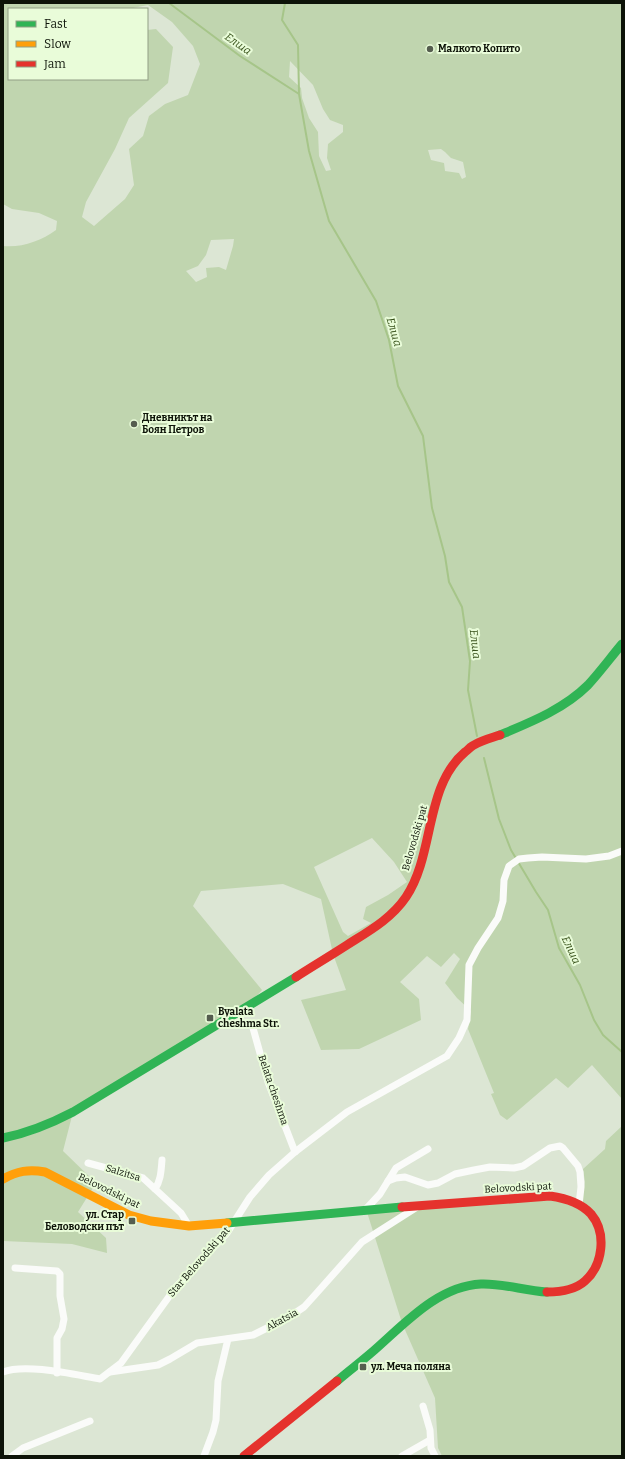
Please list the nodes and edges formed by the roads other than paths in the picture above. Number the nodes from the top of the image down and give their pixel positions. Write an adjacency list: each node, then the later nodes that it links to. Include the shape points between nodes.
1 (622, 644): 4 (street, Belovodski pat, via 588,685 576,695 534,721 473,745 459,757 446,776 414,883 394,912 381,924 73,1112 23,1134)
2 (622, 851): 6 (street, Star Belovodski pat, via 586,859 542,857 517,861 510,866 505,875 503,900 498,918 471,961 468,973 468,1020 447,1056 347,1112)
3 (253, 1028): 6 (street, Belata cheshma, via 268,1082)
4 (3, 1138)
5 (428, 1149): 10 (street, via 396,1168)
6 (296, 1152): 15 (street, Star Belovodski pat, via 260,1185)
7 (162, 1160): 11 (street, via 161,1176)
8 (88, 1163): 11 (street, Salzitsa, via 143,1178)
9 (3, 1179): 16 (street, Belovodski pat, via 15,1172 33,1169 45,1172 129,1215)
10 (388, 1181): 13 (street, via 406,1177 428,1185 455,1174 474,1170 490,1167 514,1168 523,1166 550,1148 560,1146 578,1166 580,1172); 14 (street)
11 (155, 1189): 16 (street, Salzitsa, via 181,1213)
12 (421, 1204): 13 (street, Belovodski pat, via 550,1196 564,1198); 14 (street, Belovodski pat); 18 (street, Akatsia, via 362,1242 304,1307 253,1335)
13 (579, 1205): 27 (street, Belovodski pat, via 591,1214 598,1228 601,1243 598,1264 584,1281 573,1289 553,1293 489,1283 466,1286 438,1297)
14 (366, 1209): 15 (street, Belovodski pat)
15 (233, 1223): 16 (street, Belovodski pat); 21 (street, Star Belovodski pat, via 227,1233 176,1287 121,1363)
16 (189, 1226)
17 (15, 1268): 20 (street, via 56,1271 60,1274 64,1319 57,1338)
18 (228, 1339): 21 (street, Akatsia, via 198,1343 158,1365); 26 (street, via 218,1381 216,1420)
19 (3, 1372): 20 (street, Star Belovodski pat, via 18,1369)
20 (57, 1372): 21 (street, Star Belovodski pat, via 100,1379)
21 (110, 1372)
22 (423, 1406): 24 (street, via 430,1430)
23 (90, 1421): 25 (street, via 23,1448)
24 (430, 1440): 28 (street); 29 (street)
25 (12, 1456)
26 (204, 1456)
27 (244, 1456)
28 (402, 1456)
29 (435, 1456)

